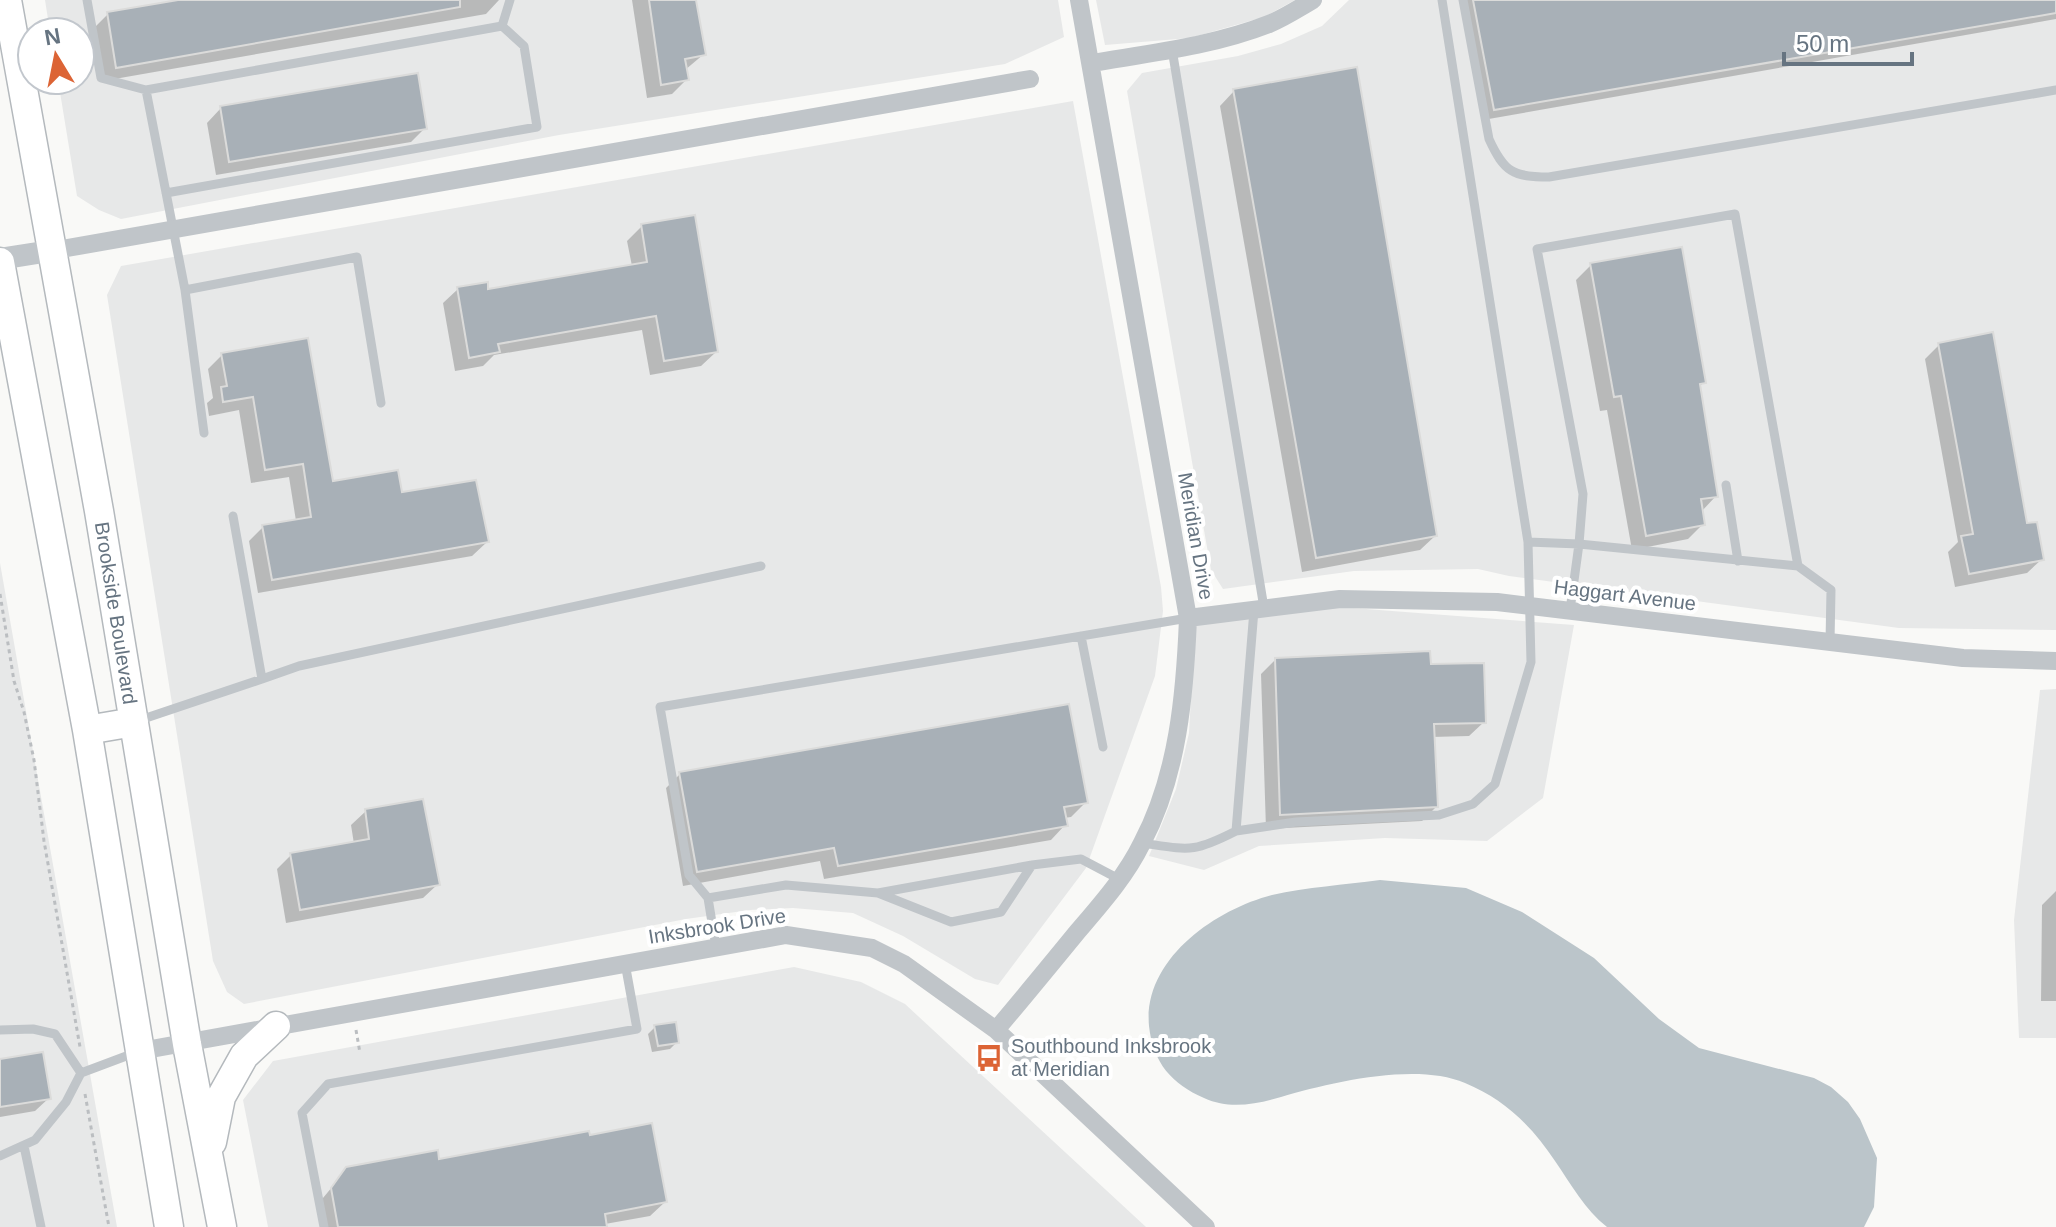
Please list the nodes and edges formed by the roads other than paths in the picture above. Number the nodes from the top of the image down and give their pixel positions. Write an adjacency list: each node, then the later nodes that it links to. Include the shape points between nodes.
1 (7, 0): 16 (main road, Brookside Boulevard)
2 (87, 0): 12 (lane, via 101,78)
3 (510, 0): 8 (lane)
4 (1079, 0): 10 (street, Meridian Drive)
5 (1313, 0): 9 (street, via 1272,23)
6 (1442, 0): 23 (lane)
7 (1463, 0): 13 (lane, via 1489,139 1512,173 1524,177 1549,177)
8 (502, 26): 12 (lane); 14 (lane, via 524,46 537,127)
9 (1172, 49): 10 (street); 29 (lane)
10 (1092, 63): 31 (street, Meridian Drive)
11 (1030, 79): 15 (street)
12 (146, 90): 14 (lane)
13 (2056, 90)
14 (166, 193): 15 (lane)
15 (173, 230): 16 (street); 18 (lane)
16 (50, 251): 17 (street); 36 (main road, Brookside Boulevard)
17 (0, 261): 37 (main road)
18 (185, 290): 19 (lane, via 357,257); 20 (lane)
19 (381, 403)
20 (204, 433)
21 (1726, 485): 25 (lane)
22 (233, 516): 35 (lane)
23 (1528, 542): 24 (lane); 28 (lane)
24 (1579, 544): 25 (lane); 27 (lane, via 1583,494 1537,249 1735,214); 30 (lane)
25 (1738, 561): 27 (lane)
26 (761, 566): 35 (lane, via 299,666)
27 (1798, 566): 33 (lane, via 1831,590)
28 (1531, 606): 29 (street, Haggart Avenue, via 1340,599); 30 (street, Haggart Avenue); 39 (lane, via 1531,662 1495,784 1473,804 1439,815 1296,822)
29 (1259, 609): 31 (street, Haggart Avenue); 39 (lane)
30 (1570, 610): 33 (street, Haggart Avenue)
31 (1188, 618): 32 (lane); 40 (street, Meridian Drive, via 1176,740 1163,794)
32 (1081, 636): 38 (lane); 44 (lane, via 660,707 689,875)
33 (1830, 642): 34 (street, Haggart Avenue, via 1963,658)
34 (2056, 661)
35 (262, 679): 36 (lane)
36 (134, 722): 37 (main road); 50 (main road, Brookside Boulevard)
37 (87, 730): 51 (main road)
38 (1103, 747)
39 (1236, 831): 40 (lane, via 1189,850)
40 (1142, 843): 42 (street, Meridian Drive)
41 (1032, 865): 42 (lane, via 1081,859); 43 (lane); 43 (lane, via 1001,912 951,922)
42 (1119, 879): 49 (street, Meridian Drive)
43 (878, 893): 44 (lane, via 786,885)
44 (708, 898): 45 (lane)
45 (716, 947): 46 (street, Inksbrook Drive); 49 (street, Inksbrook Drive, via 786,935 872,948 904,964)
46 (625, 963): 47 (street, Inksbrook Drive); 59 (lane, via 637,1029 328,1084 302,1113)
47 (276, 1026): 50 (street, Inksbrook Drive); 55 (main road, via 244,1056 221,1097)
48 (0, 1030): 52 (lane, via 55,1034)
49 (996, 1030): 60 (street, Inksbrook Drive)
50 (187, 1044): 51 (street, Inksbrook Drive); 55 (main road, Brookside Boulevard)
51 (140, 1051): 52 (lane); 57 (main road)
52 (82, 1072): 53 (lane, via 66,1102)
53 (24, 1146): 54 (lane); 56 (lane)
54 (0, 1156)
55 (208, 1159): 58 (main road, Brookside Boulevard)
56 (41, 1227)
57 (169, 1227)
58 (222, 1227)
59 (324, 1227)
60 (1206, 1227)

